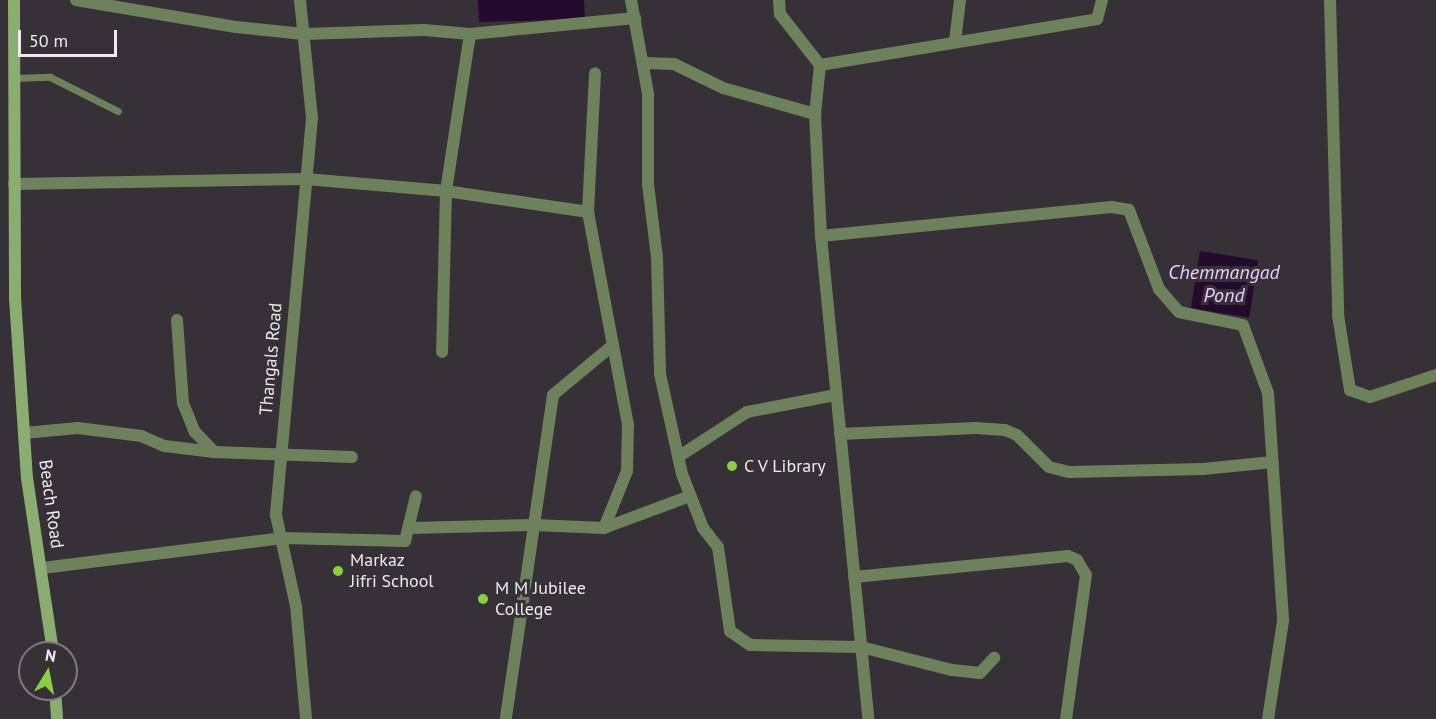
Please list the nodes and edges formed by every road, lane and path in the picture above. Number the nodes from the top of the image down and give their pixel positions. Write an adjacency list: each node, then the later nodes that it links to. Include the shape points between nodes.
1 (14, 0): 16 (main road, Beach Road)
2 (76, 0): 10 (street, via 236,27)
3 (300, 0): 10 (street, Thangals Road)
4 (631, 0): 9 (street)
5 (779, 0): 14 (street, via 780,14)
6 (960, 0): 12 (street)
7 (1102, 0): 12 (street, via 1097,19)
8 (1330, 0): 27 (street, via 1338,315 1350,390 1370,397)
9 (635, 18): 11 (street); 13 (street)
10 (304, 34): 11 (street, via 424,30); 19 (street, Thangals Road, via 312,118)
11 (470, 34): 21 (street)
12 (955, 41): 14 (street)
13 (644, 63): 18 (street, via 674,64 723,88); 34 (street, via 660,374)
14 (820, 65): 18 (street)
15 (595, 73): 22 (street)
16 (13, 78): 17 (lane, via 50,76); 20 (main road, Beach Road)
17 (118, 111)
18 (815, 114): 23 (street)
19 (306, 179): 20 (street); 21 (street); 32 (street, Thangals Road)
20 (14, 184): 29 (main road, Beach Road, via 15,298)
21 (446, 191): 22 (street); 26 (street)
22 (588, 212): 25 (street)
23 (821, 236): 28 (street); 35 (street, via 1112,207 1129,210 1159,289 1179,312 1243,325 1268,393)
24 (177, 320): 31 (street, via 183,403 195,432)
25 (613, 345): 38 (street, via 553,395); 40 (street, via 628,425 627,471)
26 (442, 352)
27 (1436, 375)
28 (836, 395): 30 (street); 34 (street, via 747,412)
29 (24, 433): 31 (street, via 78,428 141,436 165,446); 42 (main road, Beach Road)
30 (840, 435): 35 (street, via 1005,430 1017,435 1049,467 1069,472 1203,469); 43 (street)
31 (214, 452): 32 (street)
32 (280, 457): 33 (street); 41 (street, Thangals Road, via 276,515)
33 (352, 457)
34 (678, 458): 37 (street)
35 (1273, 462): 53 (street, via 1283,621)
36 (416, 496): 39 (street)
37 (690, 496): 40 (street); 45 (street, via 703,528 718,547 730,631 750,645)
38 (535, 525): 39 (street); 40 (street); 50 (street)
39 (410, 528): 41 (street, via 405,540)
40 (604, 528)
41 (282, 538): 42 (street); 49 (street, Thangals Road, via 296,606)
42 (42, 568): 44 (main road, Beach Road)
43 (854, 577): 45 (street); 52 (street, via 1068,556 1077,560 1086,575)
44 (51, 641)
45 (861, 646): 46 (street, via 952,670 980,673); 51 (street)
46 (994, 658)
47 (56, 701): 48 (main road)
48 (57, 719)
49 (306, 719)
50 (506, 719)
51 (868, 719)
52 (1066, 719)
53 (1268, 719)

